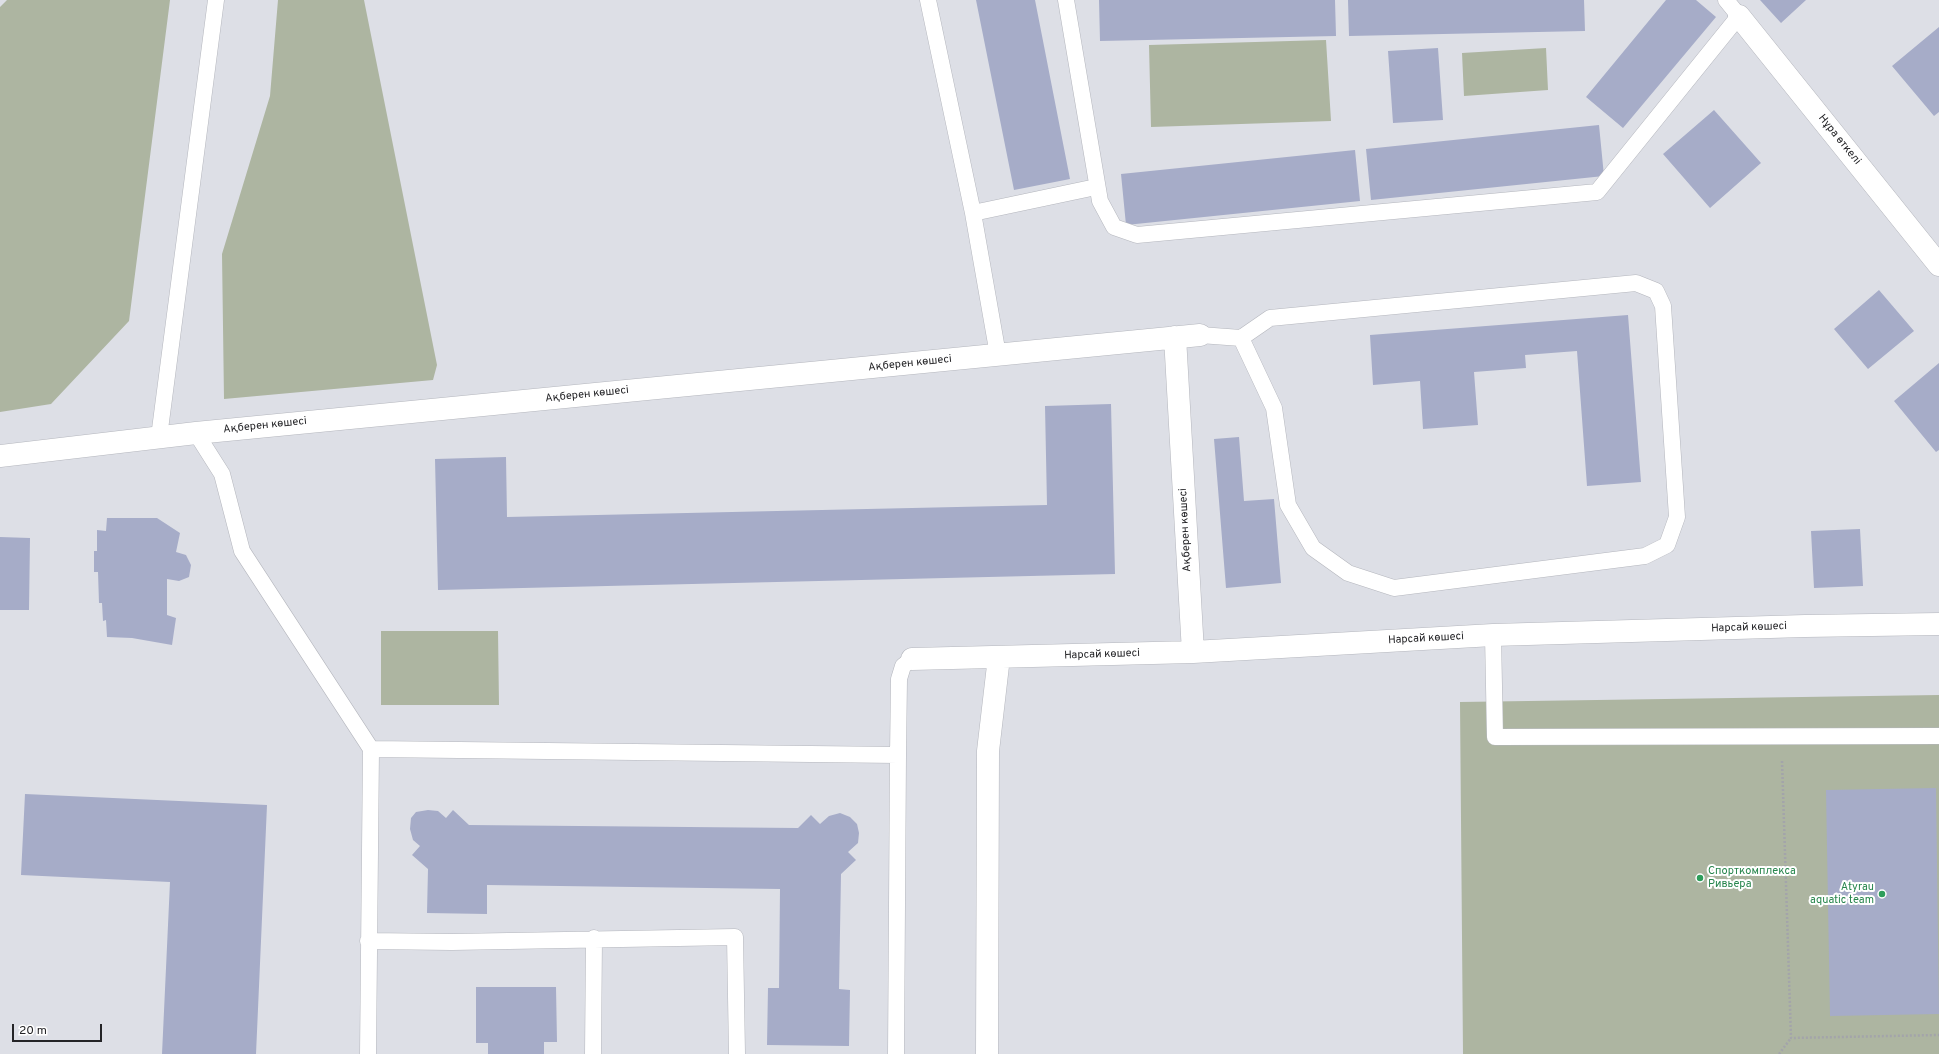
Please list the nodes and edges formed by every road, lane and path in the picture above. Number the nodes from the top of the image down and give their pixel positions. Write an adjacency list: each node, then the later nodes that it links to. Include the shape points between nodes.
1 (216, 0): 13 (lane)
2 (928, 0): 6 (lane)
3 (1066, 0): 5 (lane)
4 (1732, 8): 5 (lane, via 1597,192 1137,235 1114,227 1100,201); 7 (street, Нұра өткелі)
5 (1096, 187): 6 (lane)
6 (973, 213): 11 (lane)
7 (1939, 265)
8 (1200, 334): 9 (street, Ақберен көшесі); 10 (lane)
9 (1175, 336): 11 (street, Ақберен көшесі); 17 (street, Ақберен көшесі)
10 (1241, 338): 10 (lane, via 1274,408 1288,505 1313,548 1348,573 1394,588 1645,556 1667,545 1677,517 1663,306 1656,291 1636,283 1270,318)
11 (998, 355): 12 (street, Ақберен көшесі)
12 (196, 433): 13 (street, Ақберен көшесі); 22 (lane, via 222,474 242,551)
13 (159, 437): 14 (street, Ақберен көшесі)
14 (0, 456)
15 (1939, 624): 16 (street, Нарсай көшесі)
16 (1493, 635): 17 (street, Нарсай көшесі); 21 (lane, via 1495,737)
17 (1193, 652): 18 (street, Нарсай көшесі)
18 (1000, 657): 19 (street, Нарсай көшесі); 32 (street, via 988,751)
19 (912, 659): 23 (lane, via 903,666 899,678)
20 (1939, 736): 21 (lane)
21 (1782, 737): 27 (path)
22 (371, 749): 23 (lane); 25 (lane)
23 (898, 755): 31 (lane)
24 (594, 938): 25 (lane, via 452,942); 29 (lane); 30 (lane, via 735,937)
25 (368, 941): 28 (lane)
26 (1939, 1035): 27 (path)
27 (1791, 1038): 33 (path)
28 (368, 1054)
29 (593, 1054)
30 (737, 1054)
31 (896, 1054)
32 (988, 1054)
33 (1779, 1054)

